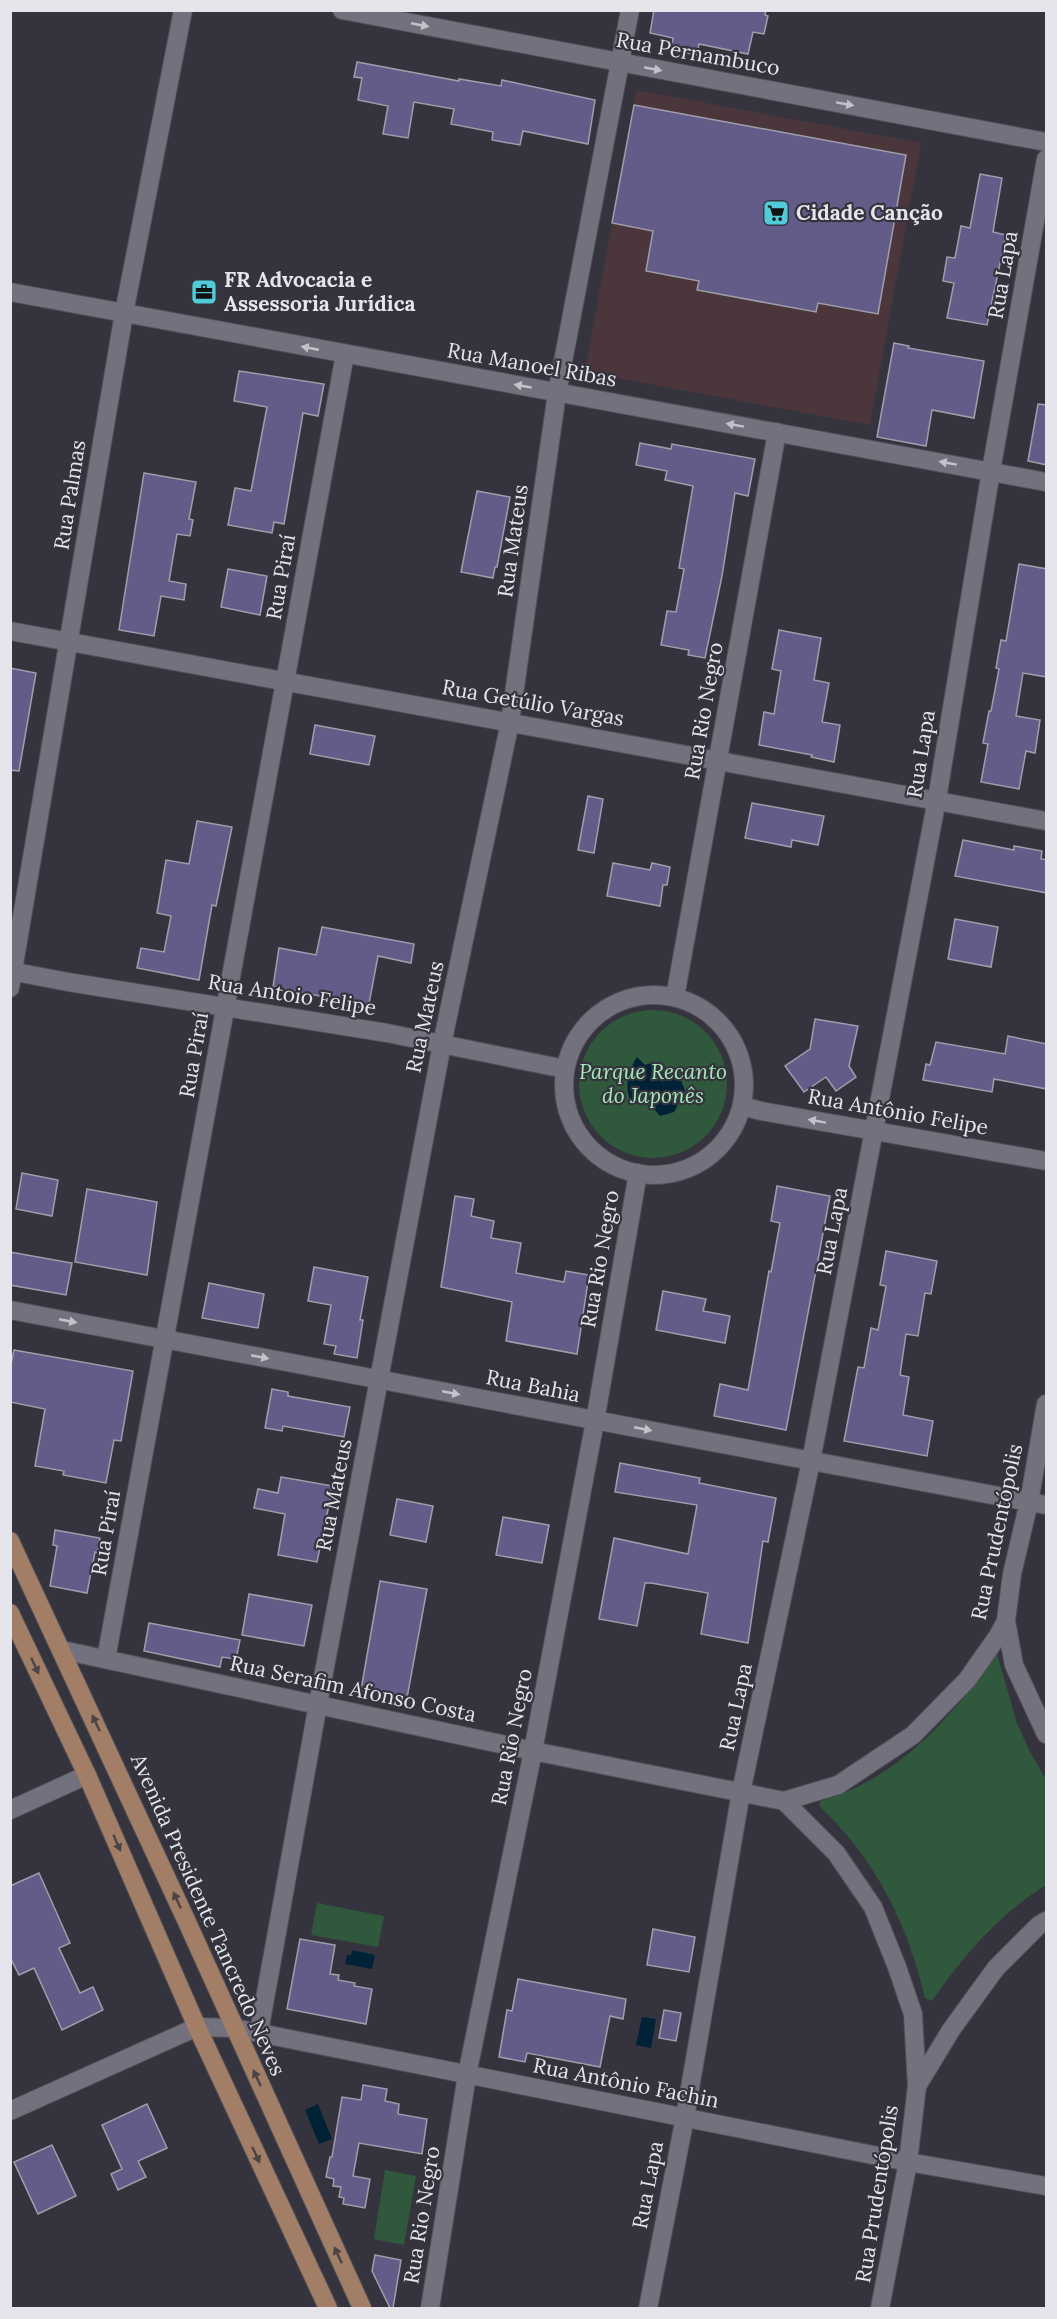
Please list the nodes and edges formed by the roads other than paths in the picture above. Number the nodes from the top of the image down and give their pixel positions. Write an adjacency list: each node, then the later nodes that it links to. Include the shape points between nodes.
1 (183, 10): 8 (street, Rua Palmas)
2 (342, 10): 4 (street, Rua Pernambuco, one-way to 4)
3 (630, 10): 4 (street, Rua Mateus)
4 (620, 63): 5 (street, Rua Pernambuco, one-way to 5); 10 (street, Rua Mateus)
5 (1047, 142)
6 (1047, 159): 12 (street, Rua Lapa)
7 (10, 292): 8 (street, Rua Manoel Ribas)
8 (124, 313): 9 (street, Rua Manoel Ribas, one-way to 8); 15 (street, Rua Palmas)
9 (345, 354): 10 (street, Rua Manoel Ribas, one-way to 9); 16 (street, Rua Piraí)
10 (557, 393): 11 (street, Rua Manoel Ribas, one-way to 10); 17 (street, Rua Mateus)
11 (777, 432): 12 (street, Rua Manoel Ribas, one-way to 11); 18 (street, Rua Rio Negro)
12 (991, 471): 13 (street, Rua Manoel Ribas); 19 (street, Rua Lapa)
13 (1047, 482)
14 (10, 631): 15 (street, Rua Getúlio Vargas)
15 (69, 642): 16 (street, Rua Getúlio Vargas); 21 (street, Rua Palmas)
16 (285, 681): 17 (street, Rua Getúlio Vargas); 23 (street, Rua Piraí)
17 (510, 722): 18 (street, Rua Getúlio Vargas); 24 (street, Rua Mateus)
18 (718, 759): 19 (street, Rua Getúlio Vargas); 22 (street, Rua Rio Negro)
19 (937, 799): 20 (street, Rua Getúlio Vargas); 27 (street, Rua Lapa)
20 (1047, 821)
21 (12, 976): 23 (street, Rua Antoio Felipe)
22 (675, 997): 25 (street, via 645,995 617,1002 593,1018 575,1041); 26 (street, via 701,1008 728,1034 744,1078)
23 (225, 1007): 24 (street, Rua Antoio Felipe); 31 (street, Rua Piraí)
24 (442, 1044): 25 (street, Rua Antoio Felipe); 32 (street, Rua Mateus)
25 (566, 1069): 29 (street, via 565,1097 573,1124 589,1147 612,1164)
26 (742, 1106): 27 (street, Rua Antônio Felipe, one-way to 26); 29 (street, via 732,1131 715,1152 692,1167 666,1174)
27 (875, 1131): 28 (street, Rua Antônio Felipe); 35 (street, Rua Lapa)
28 (1047, 1161)
29 (638, 1173): 34 (street, Rua Rio Negro)
30 (10, 1310): 31 (street, Rua Bahia, one-way to 31)
31 (165, 1339): 32 (street, Rua Bahia, one-way to 32); 41 (street, Rua Piraí)
32 (379, 1380): 34 (street, Rua Bahia, one-way to 34); 42 (street, Rua Mateus)
33 (1047, 1404): 36 (street, Rua Prudentópolis)
34 (595, 1420): 35 (street, Rua Bahia, one-way to 35); 44 (street, Rua Rio Negro)
35 (811, 1461): 36 (street, Rua Bahia); 46 (street, Rua Lapa)
36 (1038, 1504): 39 (street, Rua Prudentópolis, via 1012,1574)
37 (10, 1541): 40 (main road, Avenida Presidente Tancredo Neves)
38 (10, 1613): 45 (main road, one-way to 45)
39 (1006, 1621): 43 (street, via 1014,1665); 47 (street, Rua Prudentópolis, via 967,1680 913,1735 838,1785)
40 (62, 1650): 41 (street, Rua Serafim Afonso Costa); 51 (main road, Avenida Presidente Tancredo Neves, one-way to 40)
41 (106, 1659): 42 (street, Rua Serafim Afonso Costa)
42 (318, 1704): 44 (street, Rua Serafim Afonso Costa); 52 (street, Rua Mateus)
43 (1047, 1734)
44 (533, 1751): 46 (street, Rua Serafim Afonso Costa); 53 (street, Rua Rio Negro)
45 (87, 1775): 48 (street); 50 (main road, one-way to 50)
46 (741, 1792): 47 (street, Rua Prudentópolis); 56 (street, Rua Lapa)
47 (784, 1801): 54 (street, via 836,1853 873,1907 913,2014)
48 (10, 1810)
49 (1047, 1921): 54 (street, via 996,1968)
50 (197, 2027): 51 (street, Rua Antônio Fachin); 55 (street); 59 (main road, one-way to 59)
51 (234, 2028): 52 (street, Rua Antônio Fachin); 60 (main road, Avenida Presidente Tancredo Neves, one-way to 51)
52 (259, 2032): 53 (street, Rua Antônio Fachin)
53 (467, 2075): 56 (street, Rua Antônio Fachin); 61 (street, Rua Rio Negro)
54 (917, 2086): 57 (street, Rua Prudentópolis)
55 (10, 2111)
56 (685, 2116): 57 (street, Rua Antônio Fachin); 62 (street, Rua Lapa)
57 (908, 2162): 58 (street, Rua Antônio Fachin); 63 (street, Rua Prudentópolis)
58 (1047, 2186)
59 (327, 2308)
60 (362, 2308)
61 (430, 2308)
62 (648, 2308)
63 (880, 2308)

